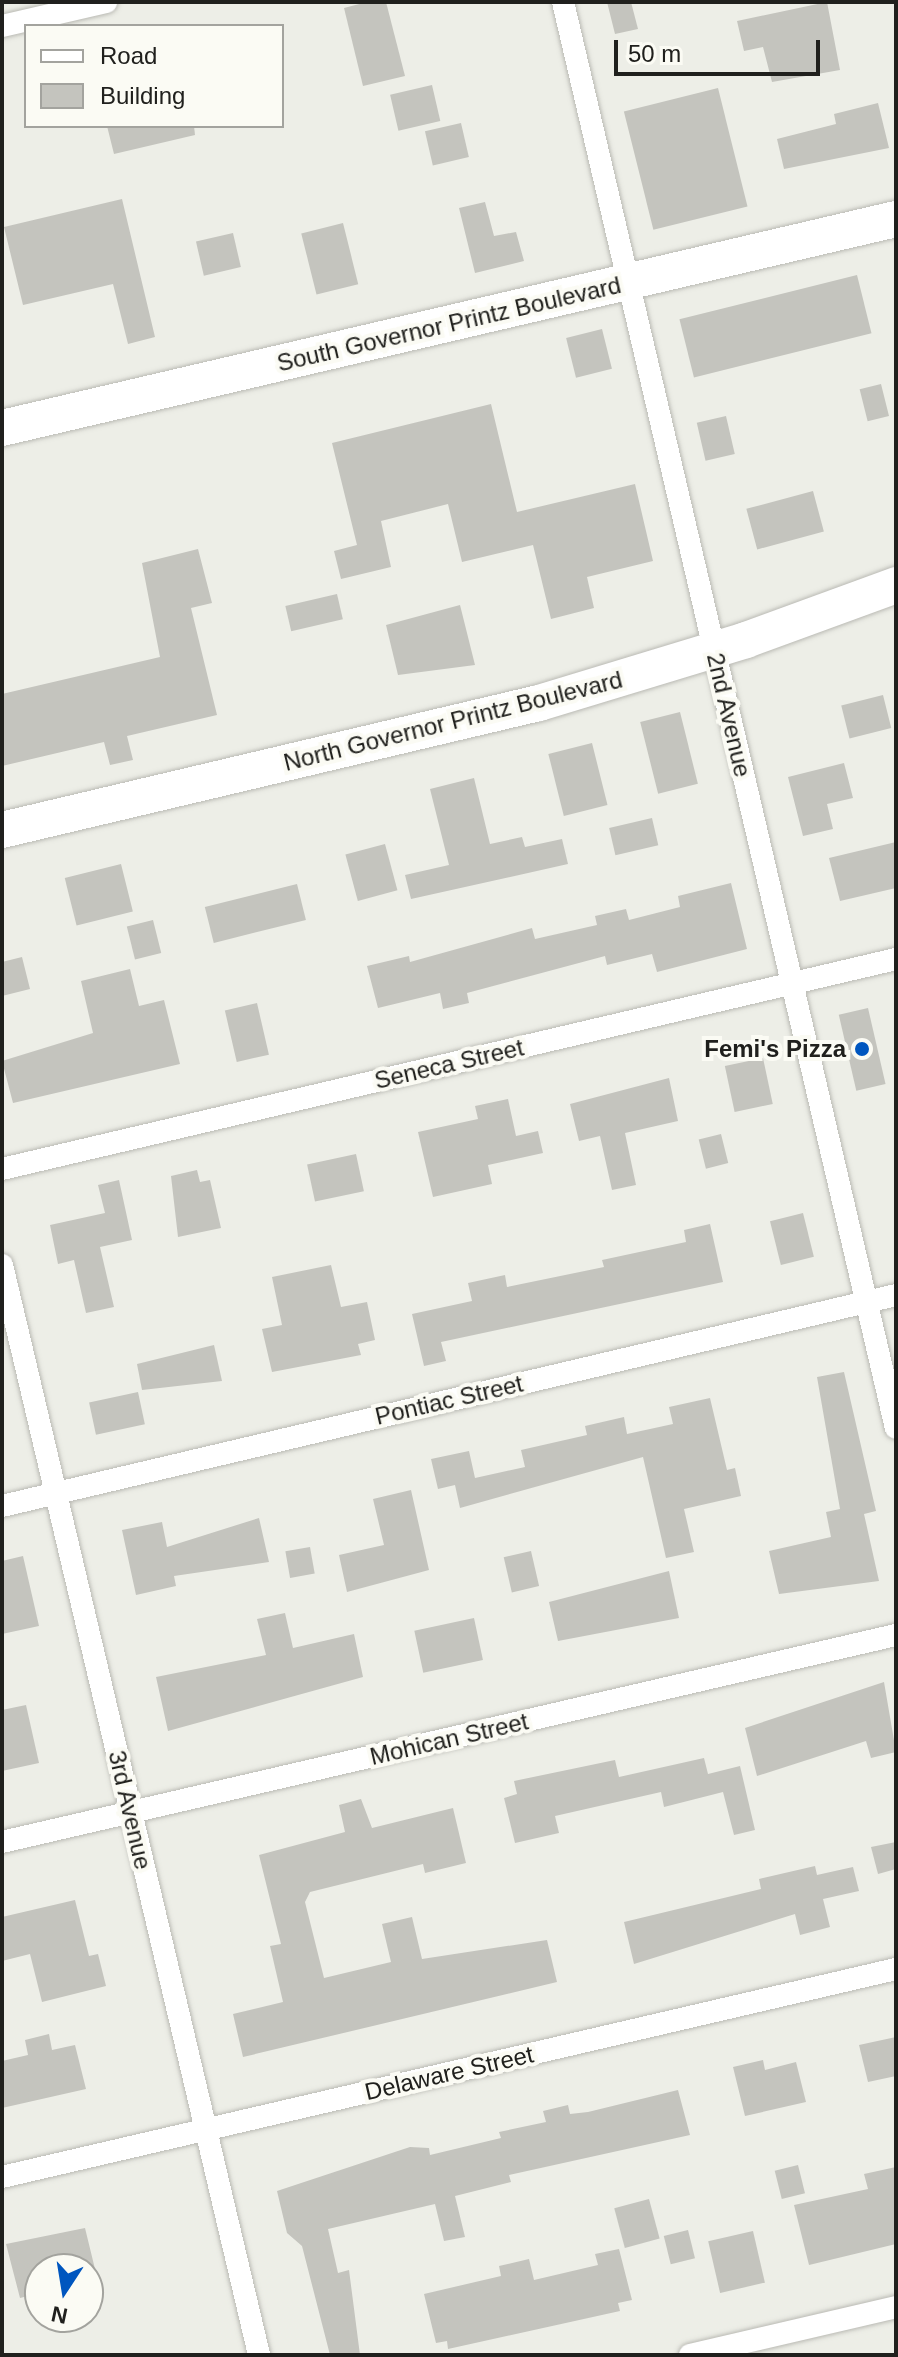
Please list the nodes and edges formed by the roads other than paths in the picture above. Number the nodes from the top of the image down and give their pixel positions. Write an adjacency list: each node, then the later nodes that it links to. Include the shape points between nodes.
1 (106, 2): 3 (street)
2 (563, 2): 5 (street, 2nd Avenue)
3 (2, 26)
4 (896, 219): 5 (main road, South Governor Printz Boulevard)
5 (628, 282): 6 (main road, South Governor Printz Boulevard); 8 (street, 2nd Avenue)
6 (2, 428)
7 (886, 591): 8 (main road, North Governor Printz Boulevard)
8 (714, 650): 9 (main road, North Governor Printz Boulevard, via 490,715); 11 (street, 2nd Avenue)
9 (2, 830)
10 (896, 959): 11 (street, Seneca Street)
11 (792, 983): 12 (street, Seneca Street); 15 (street, 2nd Avenue)
12 (2, 1169)
13 (2, 1265): 17 (street, 3rd Avenue)
14 (896, 1295): 15 (street, Pontiac Street)
15 (867, 1302): 16 (street, 2nd Avenue); 17 (street, Pontiac Street)
16 (896, 1428)
17 (56, 1493): 18 (street, Pontiac Street); 20 (street, 3rd Avenue)
18 (2, 1506)
19 (896, 1635): 20 (street, Mohican Street)
20 (131, 1812): 21 (street, Mohican Street); 23 (street, 3rd Avenue)
21 (2, 1842)
22 (896, 1969): 23 (street, Delaware Street)
23 (206, 2130): 24 (street, Delaware Street); 26 (street, 3rd Avenue)
24 (2, 2177)
25 (896, 2307): 27 (street)
26 (259, 2355)
27 (690, 2355)

